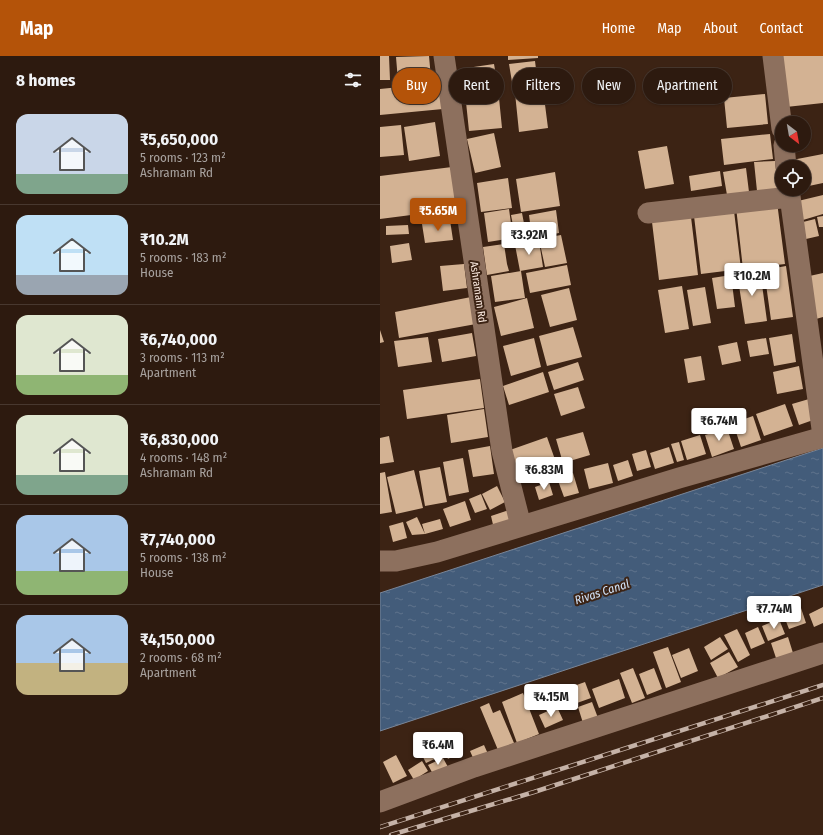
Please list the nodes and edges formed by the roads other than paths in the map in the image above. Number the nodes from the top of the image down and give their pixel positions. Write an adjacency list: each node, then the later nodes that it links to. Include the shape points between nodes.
1 (444, 56): 8 (street, Ashramam Rd, via 502,451)
2 (774, 56): 3 (street)
3 (781, 116)
4 (775, 195): 6 (street)
5 (789, 196): 7 (street)
6 (648, 213)
7 (823, 437): 8 (street)
8 (521, 526): 9 (street, via 437,552 396,561)
9 (380, 561)
10 (823, 653): 11 (street, via 474,767)
11 (380, 802)

